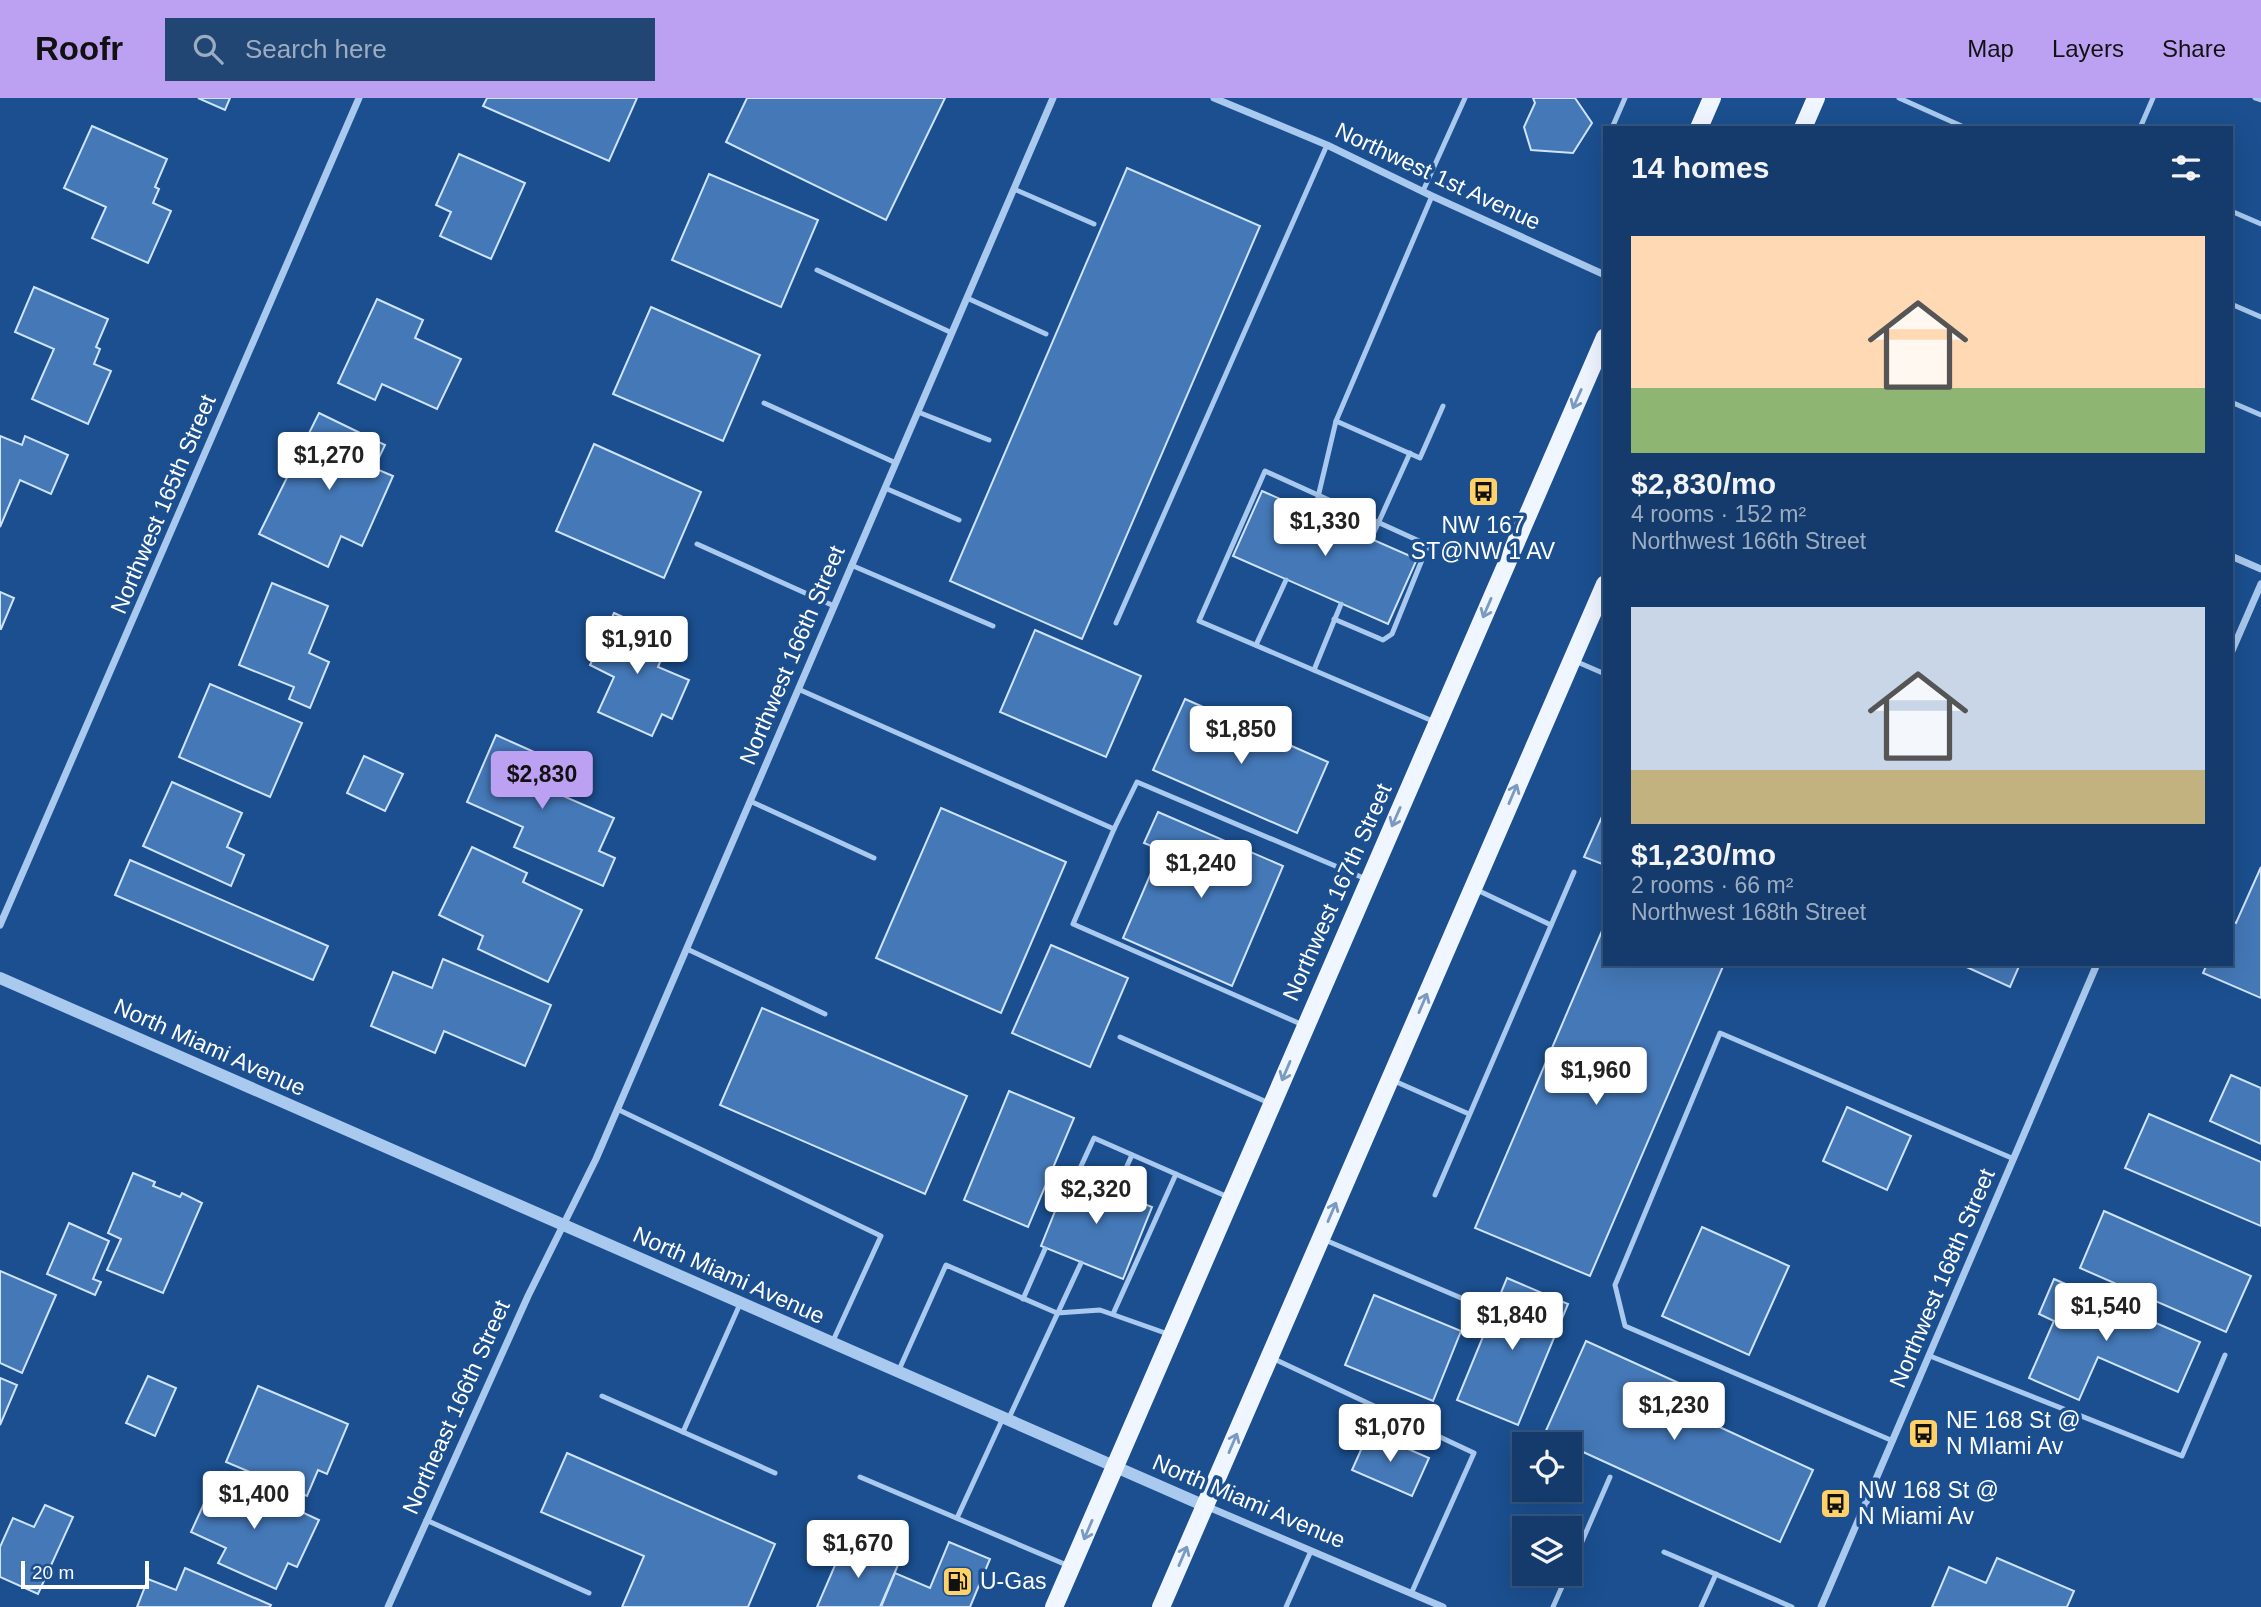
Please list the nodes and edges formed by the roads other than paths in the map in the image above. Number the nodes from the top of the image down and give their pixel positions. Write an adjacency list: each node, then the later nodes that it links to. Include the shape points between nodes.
1 (359, 98): 72 (street, Northwest 165th Street)
2 (1053, 98): 18 (street, Northwest 166th Street)
3 (1214, 98): 17 (street, Northwest 1st Avenue)
4 (1465, 98): 19 (lane)
5 (1625, 98): 12 (lane)
6 (1712, 98): 13 (main road)
7 (1816, 98): 14 (main road)
8 (1899, 98): 15 (lane)
9 (2153, 98): 16 (lane)
10 (2255, 98): 11 (lane)
11 (2261, 100)
12 (1613, 126)
13 (1700, 126)
14 (1804, 126)
15 (1962, 126)
16 (2141, 126)
17 (1327, 145): 19 (street, Northwest 1st Avenue); 57 (lane)
18 (1014, 189): 22 (lane); 26 (street, Northwest 166th Street)
19 (1423, 191): 20 (street, Northwest 1st Avenue)
20 (1432, 196): 25 (street, Northwest 1st Avenue); 37 (lane)
21 (2233, 212): 23 (lane)
22 (1094, 224)
23 (2261, 224)
24 (817, 270): 29 (lane)
25 (1603, 274)
26 (967, 298): 29 (street, Northwest 166th Street); 30 (lane)
27 (2233, 305): 28 (lane)
28 (2261, 317)
29 (952, 332): 35 (street, Northwest 166th Street)
30 (1046, 334)
31 (1603, 342): 65 (main road, Northwest 167th Street, one-way to 65)
32 (764, 403): 40 (lane)
33 (2233, 403): 36 (lane)
34 (1443, 407): 39 (lane, via 1420,458)
35 (918, 412): 38 (lane); 40 (street, Northwest 166th Street)
36 (2261, 415)
37 (1336, 422): 39 (lane); 42 (lane)
38 (989, 440)
39 (1410, 453): 45 (lane)
40 (896, 463): 41 (street, Northwest 166th Street)
41 (885, 488): 44 (lane); 49 (street, Northwest 166th Street)
42 (1318, 494): 43 (lane); 45 (lane); 59 (lane, via 1265,471 1199,621)
43 (1314, 514)
44 (959, 520)
45 (1379, 522): 46 (lane); 56 (lane, via 1428,545 1392,634 1382,640)
46 (1371, 538)
47 (697, 544): 55 (lane)
48 (2233, 556): 50 (street)
49 (852, 565): 55 (street, Northwest 166th Street); 58 (lane)
50 (2261, 569)
51 (1286, 580): 59 (lane)
52 (2261, 584): 60 (street)
53 (1603, 589): 61 (main road)
54 (1341, 604): 56 (lane)
55 (834, 606): 64 (street, Northwest 166th Street)
56 (1334, 619): 62 (lane)
57 (1116, 623)
58 (993, 626)
59 (1256, 645): 62 (lane)
60 (2233, 648)
61 (1572, 659): 63 (lane); 71 (main road, one-way to 61)
62 (1314, 670): 65 (lane)
63 (1603, 673)
64 (798, 689): 66 (street, Northwest 166th Street); 67 (lane)
65 (1437, 723): 70 (main road, Northwest 167th Street, one-way to 70)
66 (750, 801): 68 (lane); 74 (street, Northwest 166th Street)
67 (1114, 829): 70 (lane, via 1137,782); 78 (lane, via 1073,924)
68 (874, 858)
69 (1574, 872): 73 (lane)
70 (1369, 880): 78 (main road, Northwest 167th Street)
71 (1473, 888): 73 (lane); 80 (main road, one-way to 71)
72 (0, 925)
73 (1551, 925): 83 (lane)
74 (687, 949): 77 (lane); 82 (street, Northwest 166th Street)
75 (2096, 966): 85 (street, Northwest 168th Street)
76 (0, 978): 91 (street, North Miami Avenue)
77 (825, 1014)
78 (1305, 1027): 81 (main road, Northwest 167th Street, one-way to 81)
79 (1120, 1037): 81 (lane)
80 (1390, 1079): 83 (lane); 92 (main road, one-way to 80)
81 (1272, 1104): 90 (main road, Northwest 167th Street)
82 (617, 1109): 91 (street, Northwest 166th Street); 101 (lane, via 881,1236)
83 (1469, 1114): 89 (lane)
84 (1132, 1155): 86 (lane); 87 (lane, via 1094,1138); 88 (lane)
85 (2014, 1159): 103 (street, Northwest 168th Street); 109 (lane, via 1720,1033 1615,1284 1625,1326)
86 (1176, 1174): 90 (lane); 99 (lane)
87 (1076, 1177)
88 (1115, 1192)
89 (1435, 1195)
90 (1231, 1199): 100 (main road, Northwest 167th Street)
91 (562, 1225): 96 (street, North Miami Avenue); 116 (street, Northeast 166th Street)
92 (1321, 1238): 97 (lane); 104 (main road)
93 (1045, 1249): 95 (lane)
94 (1081, 1262): 98 (lane)
95 (1023, 1298): 98 (lane); 105 (lane, via 946,1265)
96 (740, 1303): 101 (street, North Miami Avenue); 108 (lane)
97 (1480, 1306)
98 (1057, 1313): 99 (lane, via 1100,1310); 107 (lane)
99 (1113, 1314): 100 (lane)
100 (1172, 1335): 110 (main road, Northwest 167th Street)
101 (832, 1343): 105 (street, North Miami Avenue)
102 (2225, 1355): 103 (lane, via 2182,1456)
103 (1930, 1356): 109 (street, Northwest 168th Street)
104 (1270, 1357): 114 (main road, one-way to 104); 124 (lane, via 1474,1452)
105 (898, 1372): 107 (street, North Miami Avenue)
106 (602, 1396): 108 (lane)
107 (1005, 1419): 110 (street, North Miami Avenue); 115 (lane)
108 (684, 1432): 111 (lane)
109 (1893, 1441): 133 (street, Northwest 168th Street)
110 (1115, 1467): 114 (street, North Miami Avenue); 120 (main road, Northwest 167th Street, one-way to 120)
111 (775, 1473)
112 (860, 1477): 115 (lane)
113 (1610, 1477): 117 (lane)
114 (1205, 1506): 118 (street, North Miami Avenue); 127 (main road, one-way to 114)
115 (957, 1518): 120 (lane)
116 (426, 1520): 123 (lane); 125 (street, Northeast 166th Street)
117 (1582, 1541)
118 (1311, 1551): 124 (street, North Miami Avenue); 128 (lane)
119 (1664, 1552): 121 (lane)
120 (1072, 1567): 126 (main road, Northwest 167th Street)
121 (1716, 1574): 131 (lane); 132 (lane)
122 (1562, 1586): 130 (lane)
123 (589, 1593)
124 (1411, 1594): 129 (street, North Miami Avenue)
125 (388, 1607)
126 (1054, 1607)
127 (1161, 1607)
128 (1286, 1607)
129 (1443, 1607)
130 (1553, 1607)
131 (1701, 1607)
132 (1792, 1607)
133 (1821, 1607)

